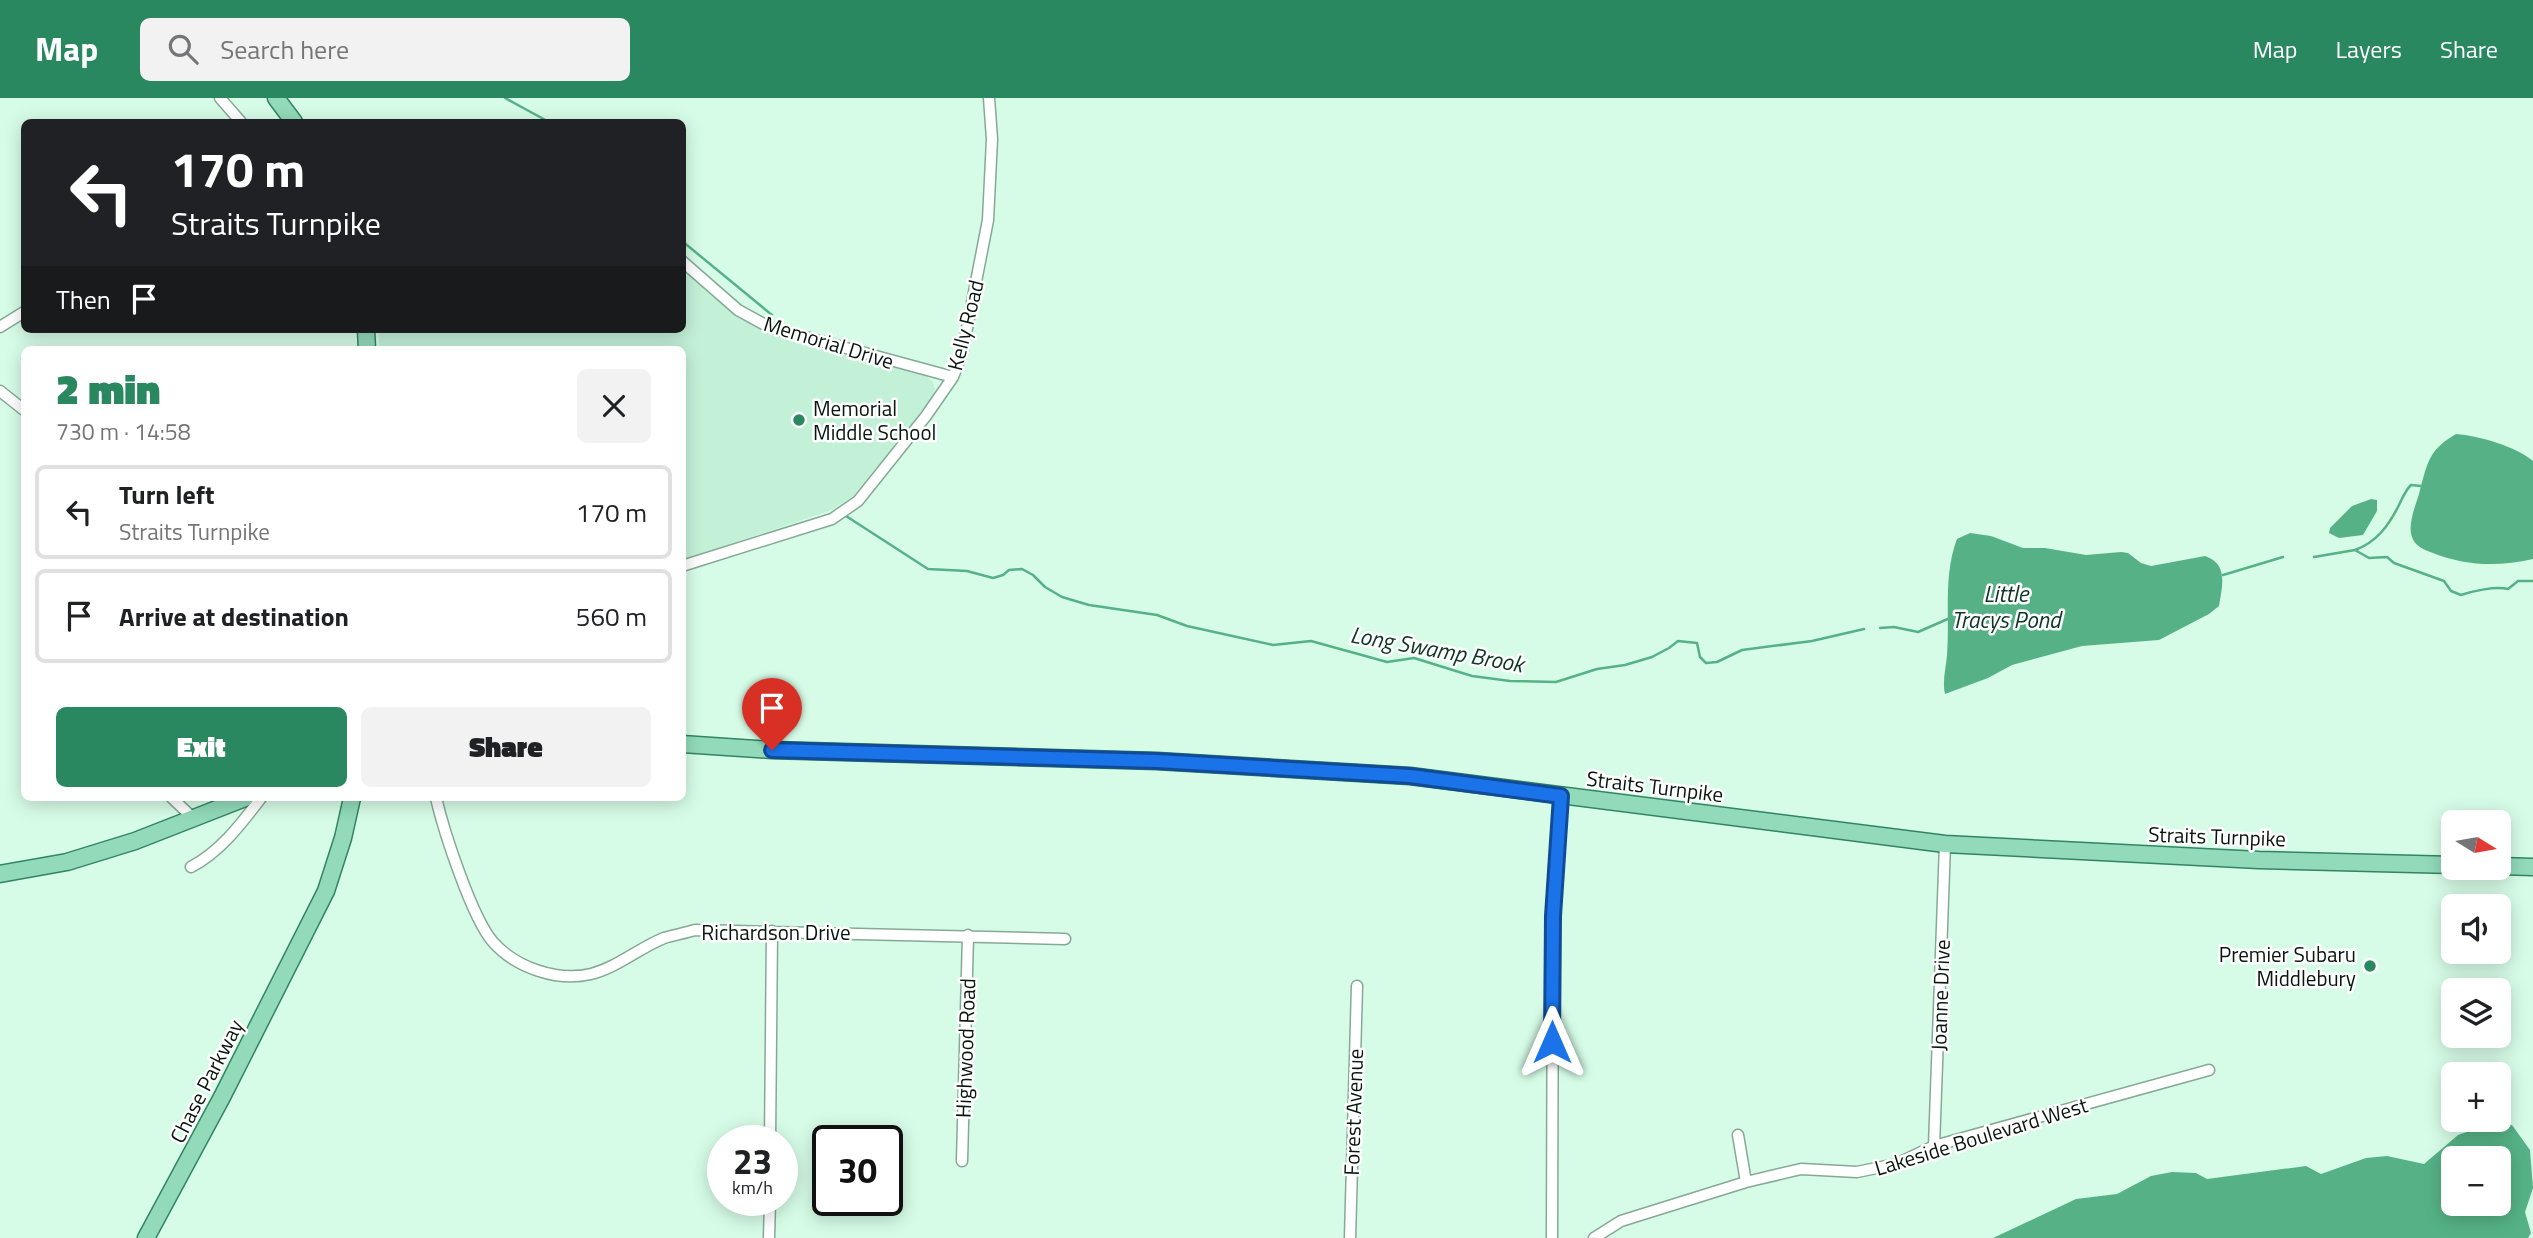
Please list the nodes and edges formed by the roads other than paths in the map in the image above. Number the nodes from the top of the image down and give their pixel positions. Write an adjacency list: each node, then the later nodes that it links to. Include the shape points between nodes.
1 (220, 98): 4 (street)
2 (276, 98): 5 (main road)
3 (989, 98): 9 (street, Kelly Road, via 988,220 962,354)
4 (238, 119)
5 (292, 119)
6 (686, 264): 9 (street, Memorial Drive, via 738,310 769,327)
7 (21, 314): 8 (street)
8 (0, 327)
9 (953, 377): 12 (street, Kelly Road, via 858,501 832,519)
10 (0, 391): 11 (street)
11 (21, 408)
12 (686, 565)
13 (686, 744): 14 (main road, Straits Turnpike, via 1210,764 1410,776)
14 (1561, 796): 21 (main road, Straits Turnpike); 41 (street, via 1553,916)
15 (175, 801): 20 (street)
16 (237, 801): 20 (main road)
17 (259, 801): 24 (street, via 223,844)
18 (351, 801): 38 (main road, Chase Parkway, via 326,891)
19 (437, 801): 27 (street, Richardson Drive, via 484,930 502,951 529,967 578,976 613,966 664,938 695,930)
20 (193, 818): 26 (main road, via 67,862)
21 (1945, 844): 22 (main road, Straits Turnpike); 34 (street, Joanne Drive)
22 (2441, 865)
23 (2511, 866): 25 (main road)
24 (191, 867)
25 (2533, 867)
26 (0, 874)
27 (772, 931): 28 (street, Richardson Drive); 32 (street)
28 (968, 935): 29 (street, Richardson Drive); 35 (street, Highwood Road)
29 (1065, 939)
30 (1357, 986): 40 (street, Forest Avenue)
31 (2209, 1070): 34 (street, Lakeside Boulevard West)
32 (770, 1125)
33 (1738, 1135): 36 (street)
34 (1934, 1146): 36 (street, Lakeside Boulevard West, via 1896,1164 1857,1171 1801,1169)
35 (962, 1161)
36 (1746, 1182): 42 (street, Lakeside Boulevard West, via 1621,1221)
37 (770, 1216): 39 (street)
38 (146, 1238)
39 (769, 1238)
40 (1350, 1238)
41 (1552, 1238)
42 (1594, 1238)

